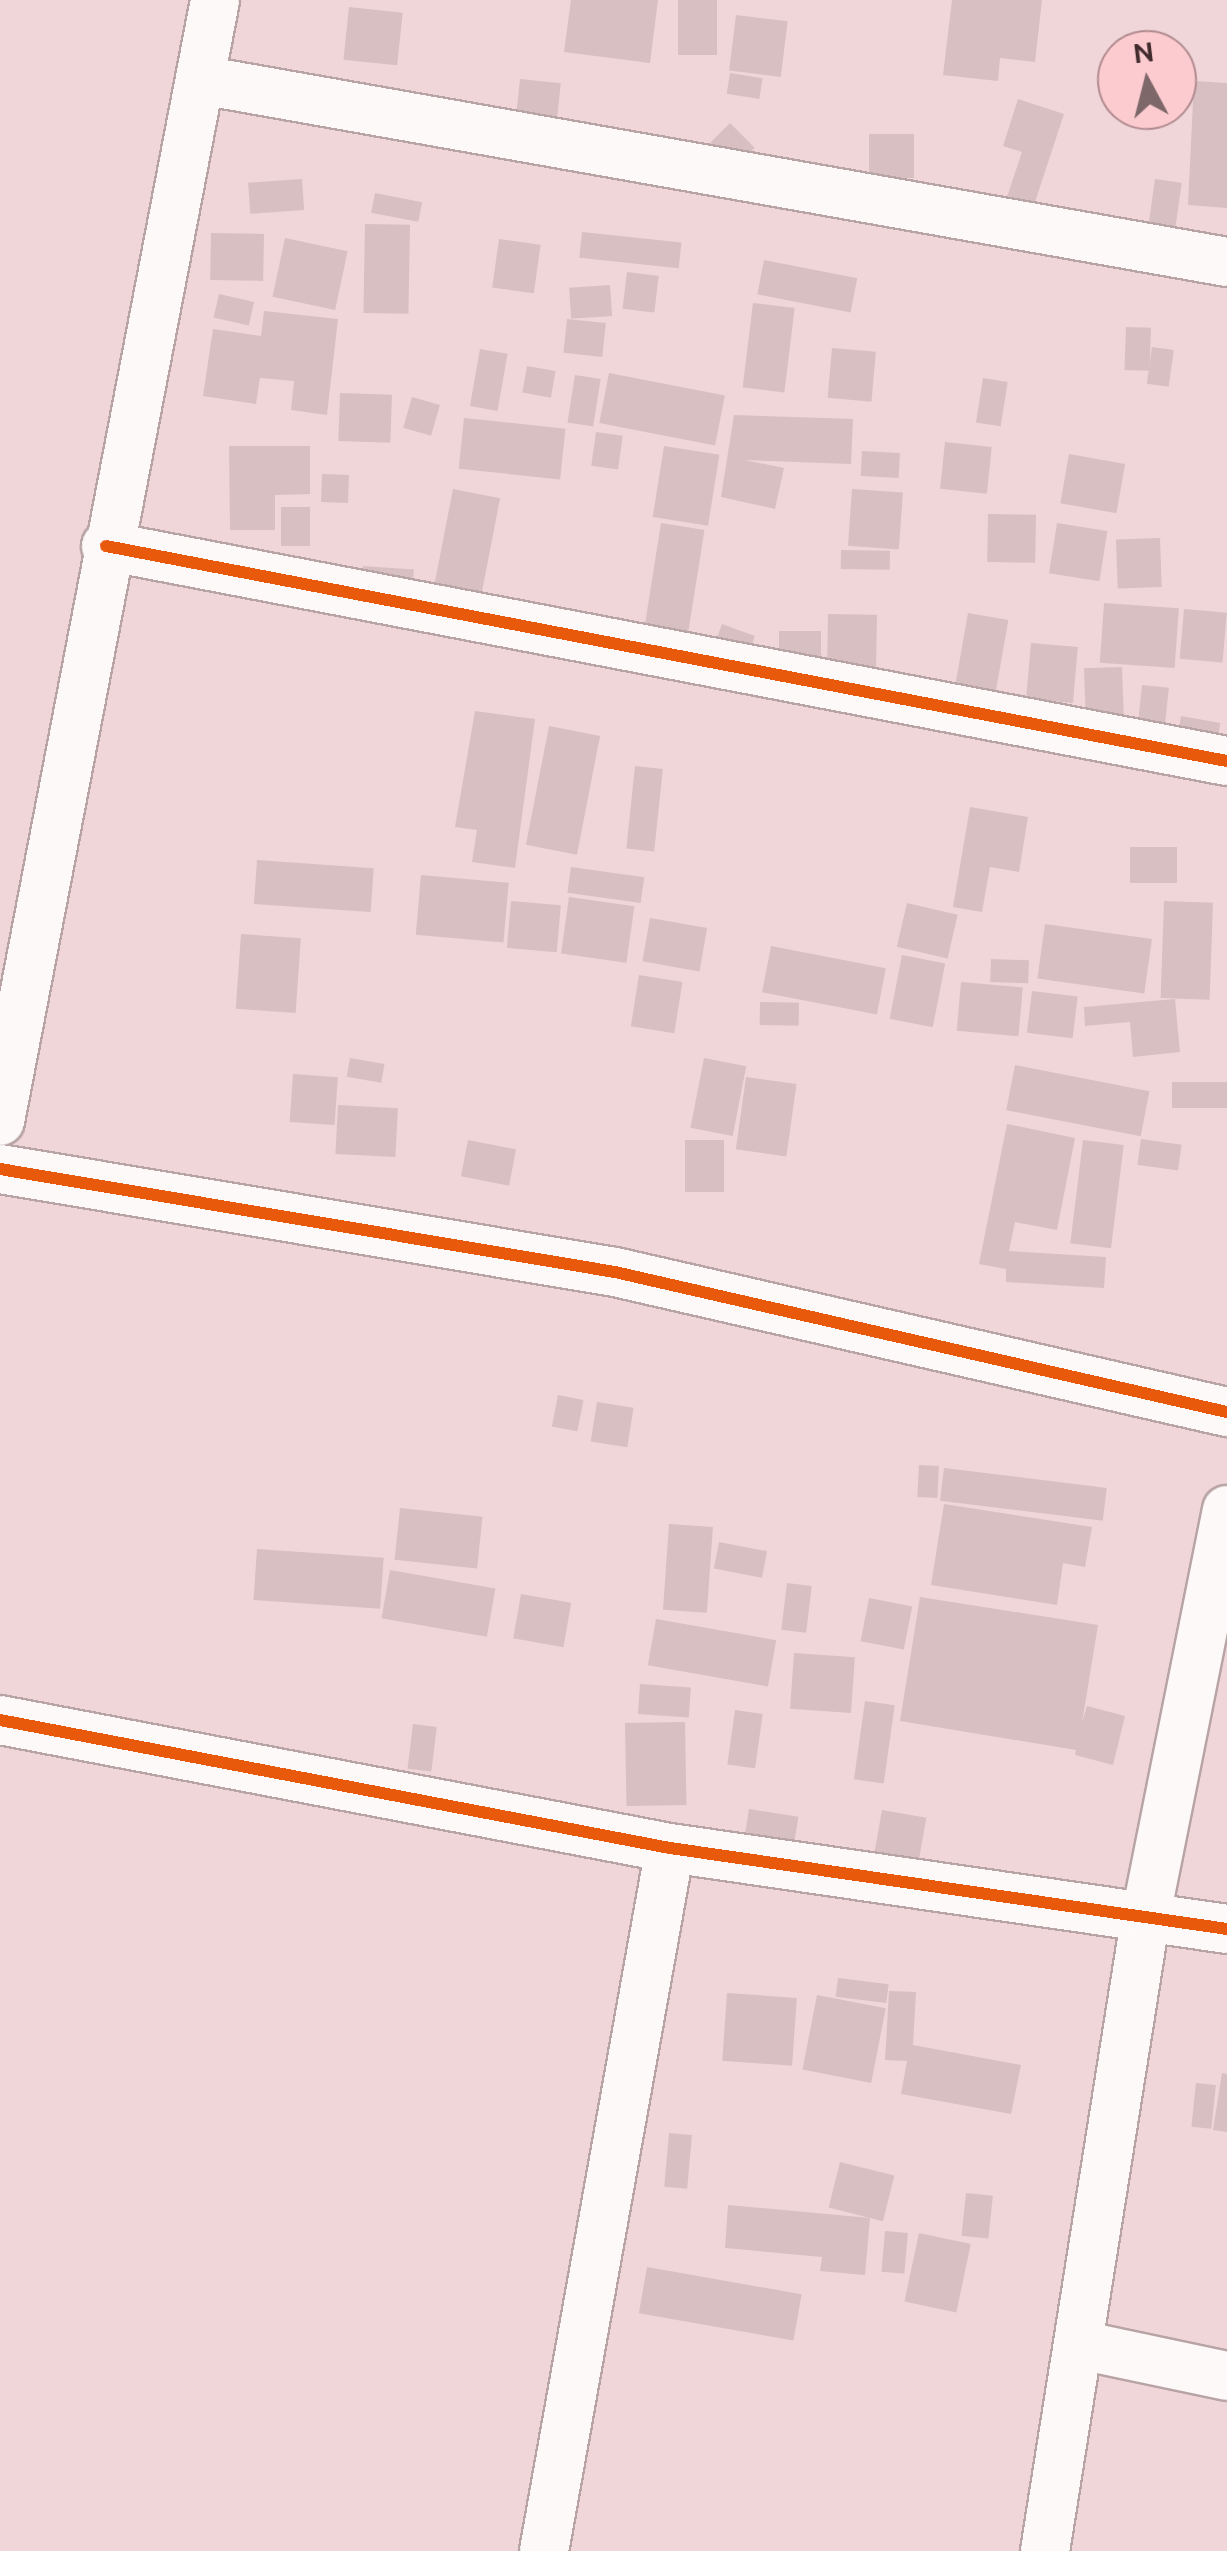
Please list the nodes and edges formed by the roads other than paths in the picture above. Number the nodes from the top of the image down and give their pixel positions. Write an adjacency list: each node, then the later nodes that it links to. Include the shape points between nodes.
1 (215, 0): 2 (street)
2 (201, 80): 3 (street); 4 (street)
3 (1227, 262)
4 (106, 546): 5 (street); 6 (street)
5 (1227, 761)
6 (0, 1120)
7 (0, 1169): 8 (street, via 615,1272)
8 (1227, 1412)
9 (1227, 1510): 12 (street)
10 (0, 1720): 11 (street)
11 (670, 1848): 12 (street); 16 (street)
12 (1146, 1915): 13 (street); 14 (street)
13 (1227, 1929)
14 (1080, 2344): 15 (street); 17 (street)
15 (1227, 2376)
16 (544, 2551)
17 (1046, 2551)

